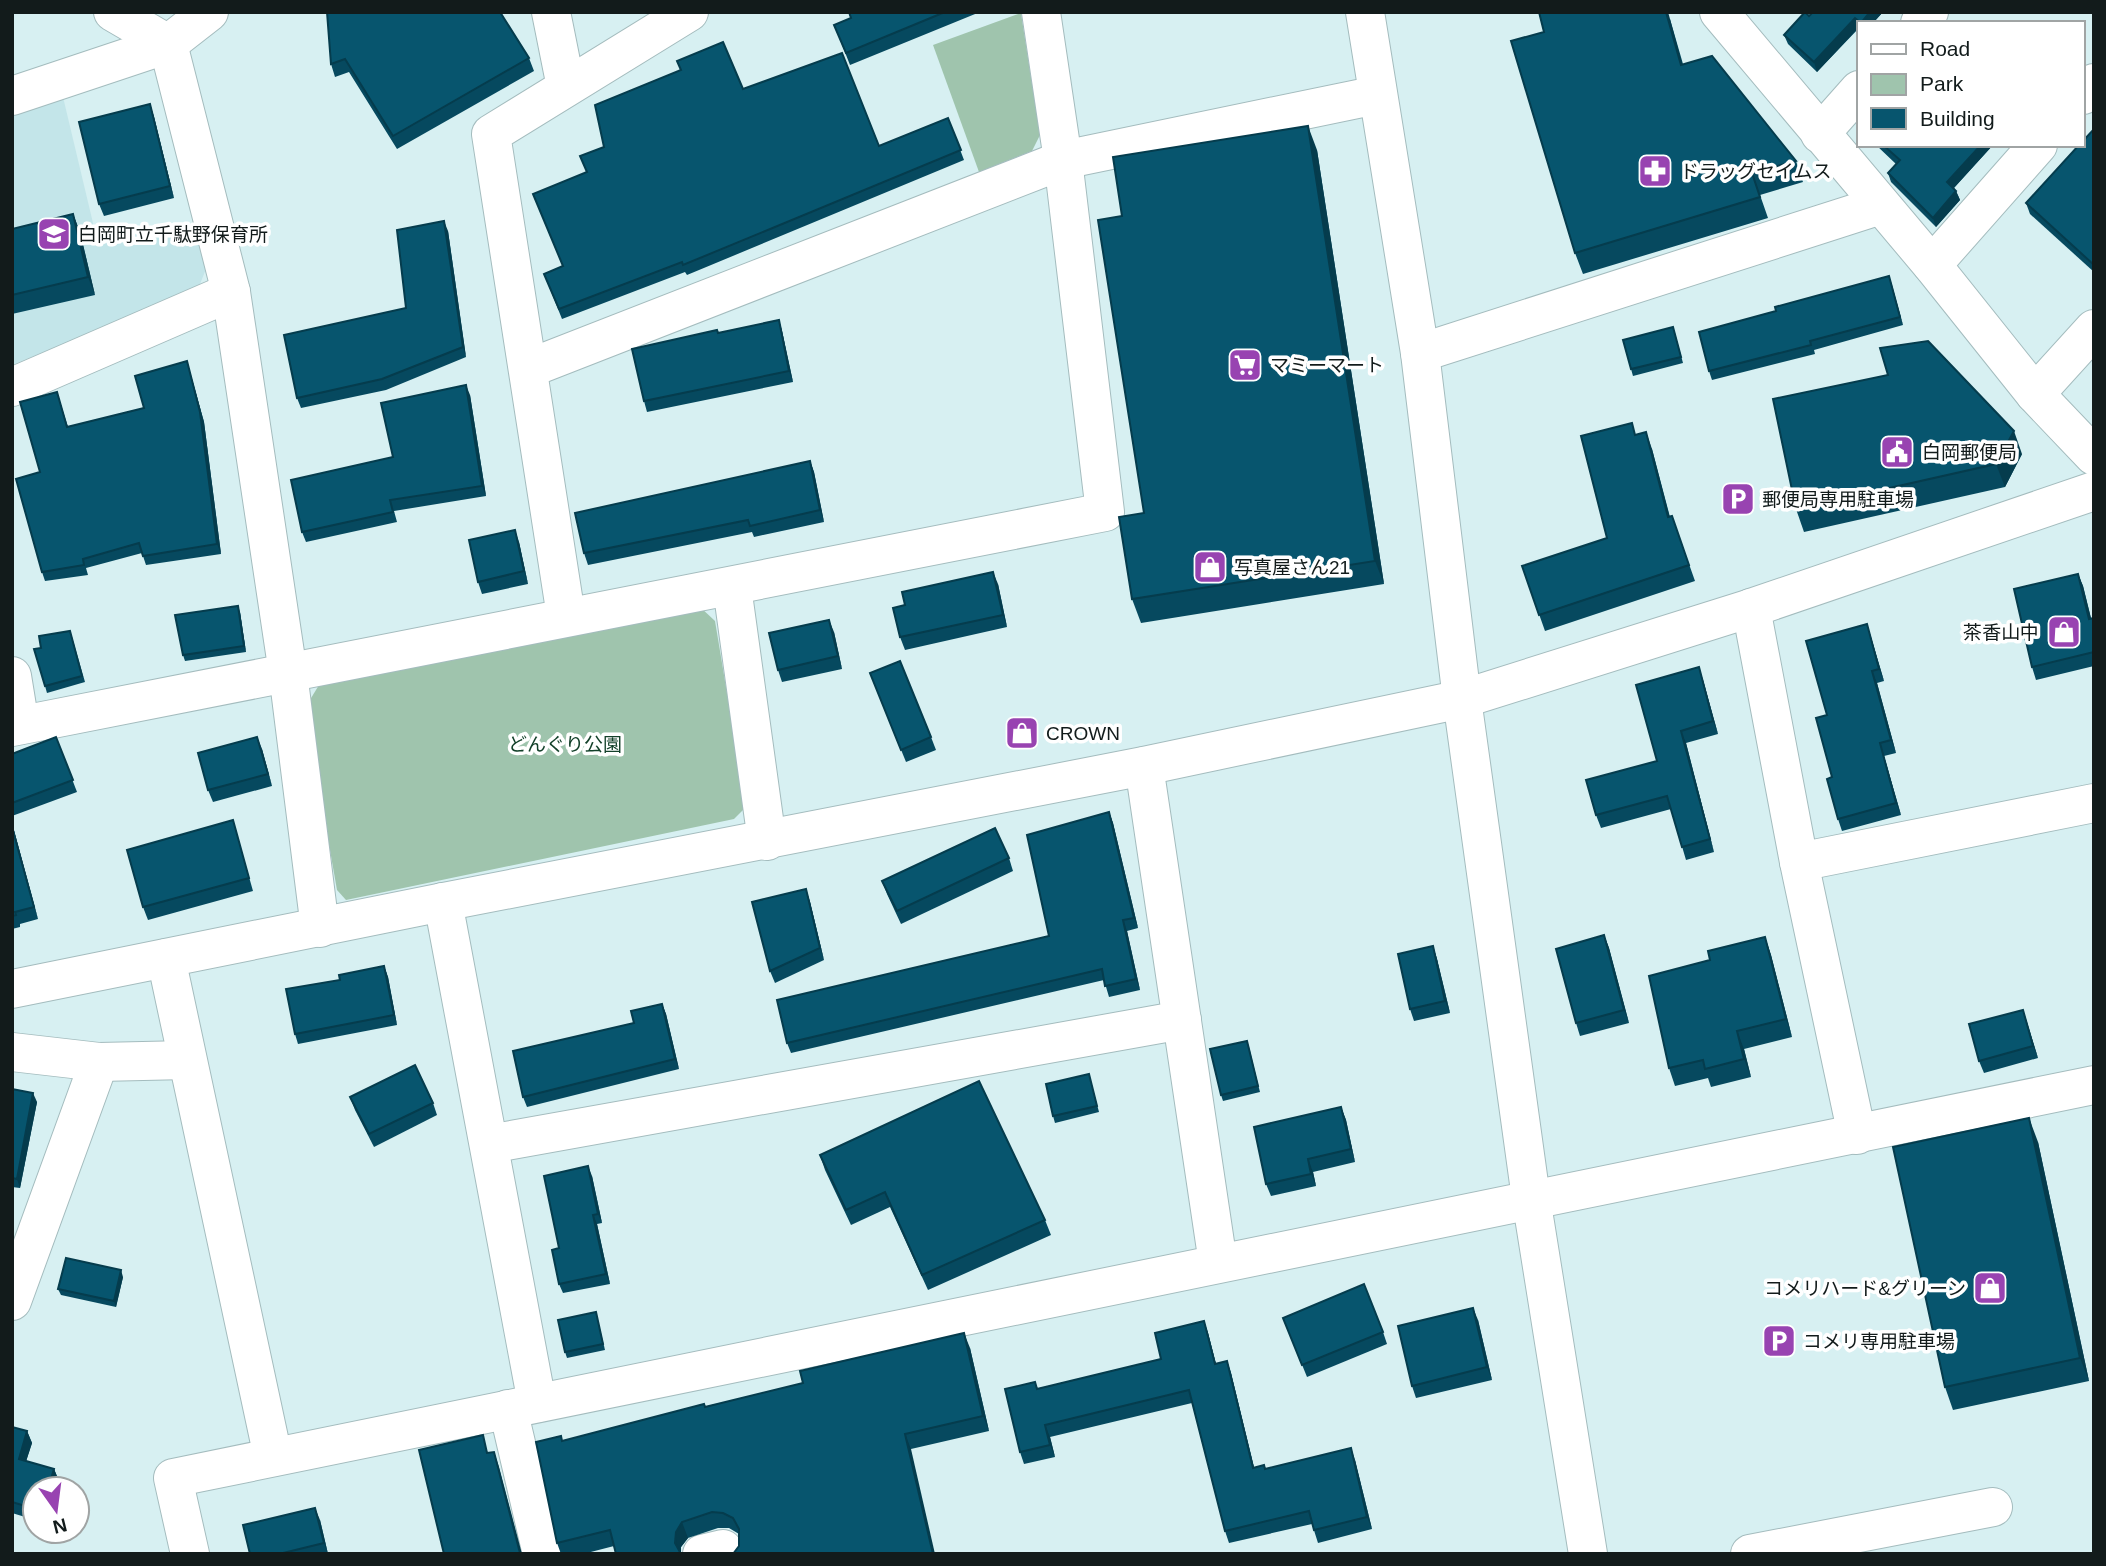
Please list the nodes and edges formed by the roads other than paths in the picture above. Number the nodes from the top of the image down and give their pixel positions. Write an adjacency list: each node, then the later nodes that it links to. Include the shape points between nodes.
1 (113, 12): 8 (street)
2 (209, 12): 8 (street)
3 (551, 12): 9 (street)
4 (689, 12): 9 (street)
5 (1041, 12): 15 (street)
6 (1365, 12): 11 (street)
7 (1719, 12): 13 (street)
8 (168, 44): 12 (street); 18 (street)
9 (566, 87): 21 (street, via 491,134)
10 (1857, 92): 13 (street)
11 (1377, 95): 15 (street); 20 (street)
12 (12, 96)
13 (1820, 134): 16 (street)
14 (2036, 147): 17 (street)
15 (1063, 160): 21 (street); 26 (street, via 1105,512)
16 (1881, 205): 17 (street); 20 (street)
17 (1932, 265): 23 (street)
18 (231, 292): 22 (street); 29 (street)
19 (2094, 329): 23 (street)
20 (1420, 353): 31 (street)
21 (530, 368): 28 (street)
22 (12, 387)
23 (2035, 394): 24 (street)
24 (2094, 456)
25 (2094, 491): 27 (street)
26 (732, 587): 28 (street); 35 (street)
27 (1751, 608): 31 (street); 36 (street)
28 (566, 616): 29 (street)
29 (288, 673): 32 (street); 38 (street)
30 (12, 676): 32 (street)
31 (1462, 699): 33 (street); 48 (street)
32 (16, 726)
33 (1144, 766): 35 (street); 41 (street)
34 (2094, 803): 36 (street)
35 (767, 841): 37 (street)
36 (1799, 862): 46 (street)
37 (443, 902): 38 (street); 47 (street)
38 (320, 928): 39 (street)
39 (166, 958): 40 (street); 43 (street)
40 (12, 989)
41 (1182, 1020): 47 (street); 50 (street)
42 (12, 1052): 44 (street)
43 (187, 1060): 44 (street); 53 (street)
44 (99, 1062): 49 (street)
45 (2094, 1085): 46 (street)
46 (1857, 1135): 48 (street)
47 (489, 1144): 52 (street)
48 (1531, 1198): 50 (street); 59 (street)
49 (20, 1259): 51 (street)
50 (1218, 1263): 52 (street)
51 (12, 1301)
52 (523, 1406): 53 (street); 56 (street)
53 (273, 1457): 55 (street, via 173,1478)
54 (1993, 1507): 60 (street)
55 (190, 1554)
56 (542, 1554)
57 (702, 1554): 58 (street, via 723,1549)
58 (724, 1554)
59 (1588, 1554)
60 (1750, 1554)

